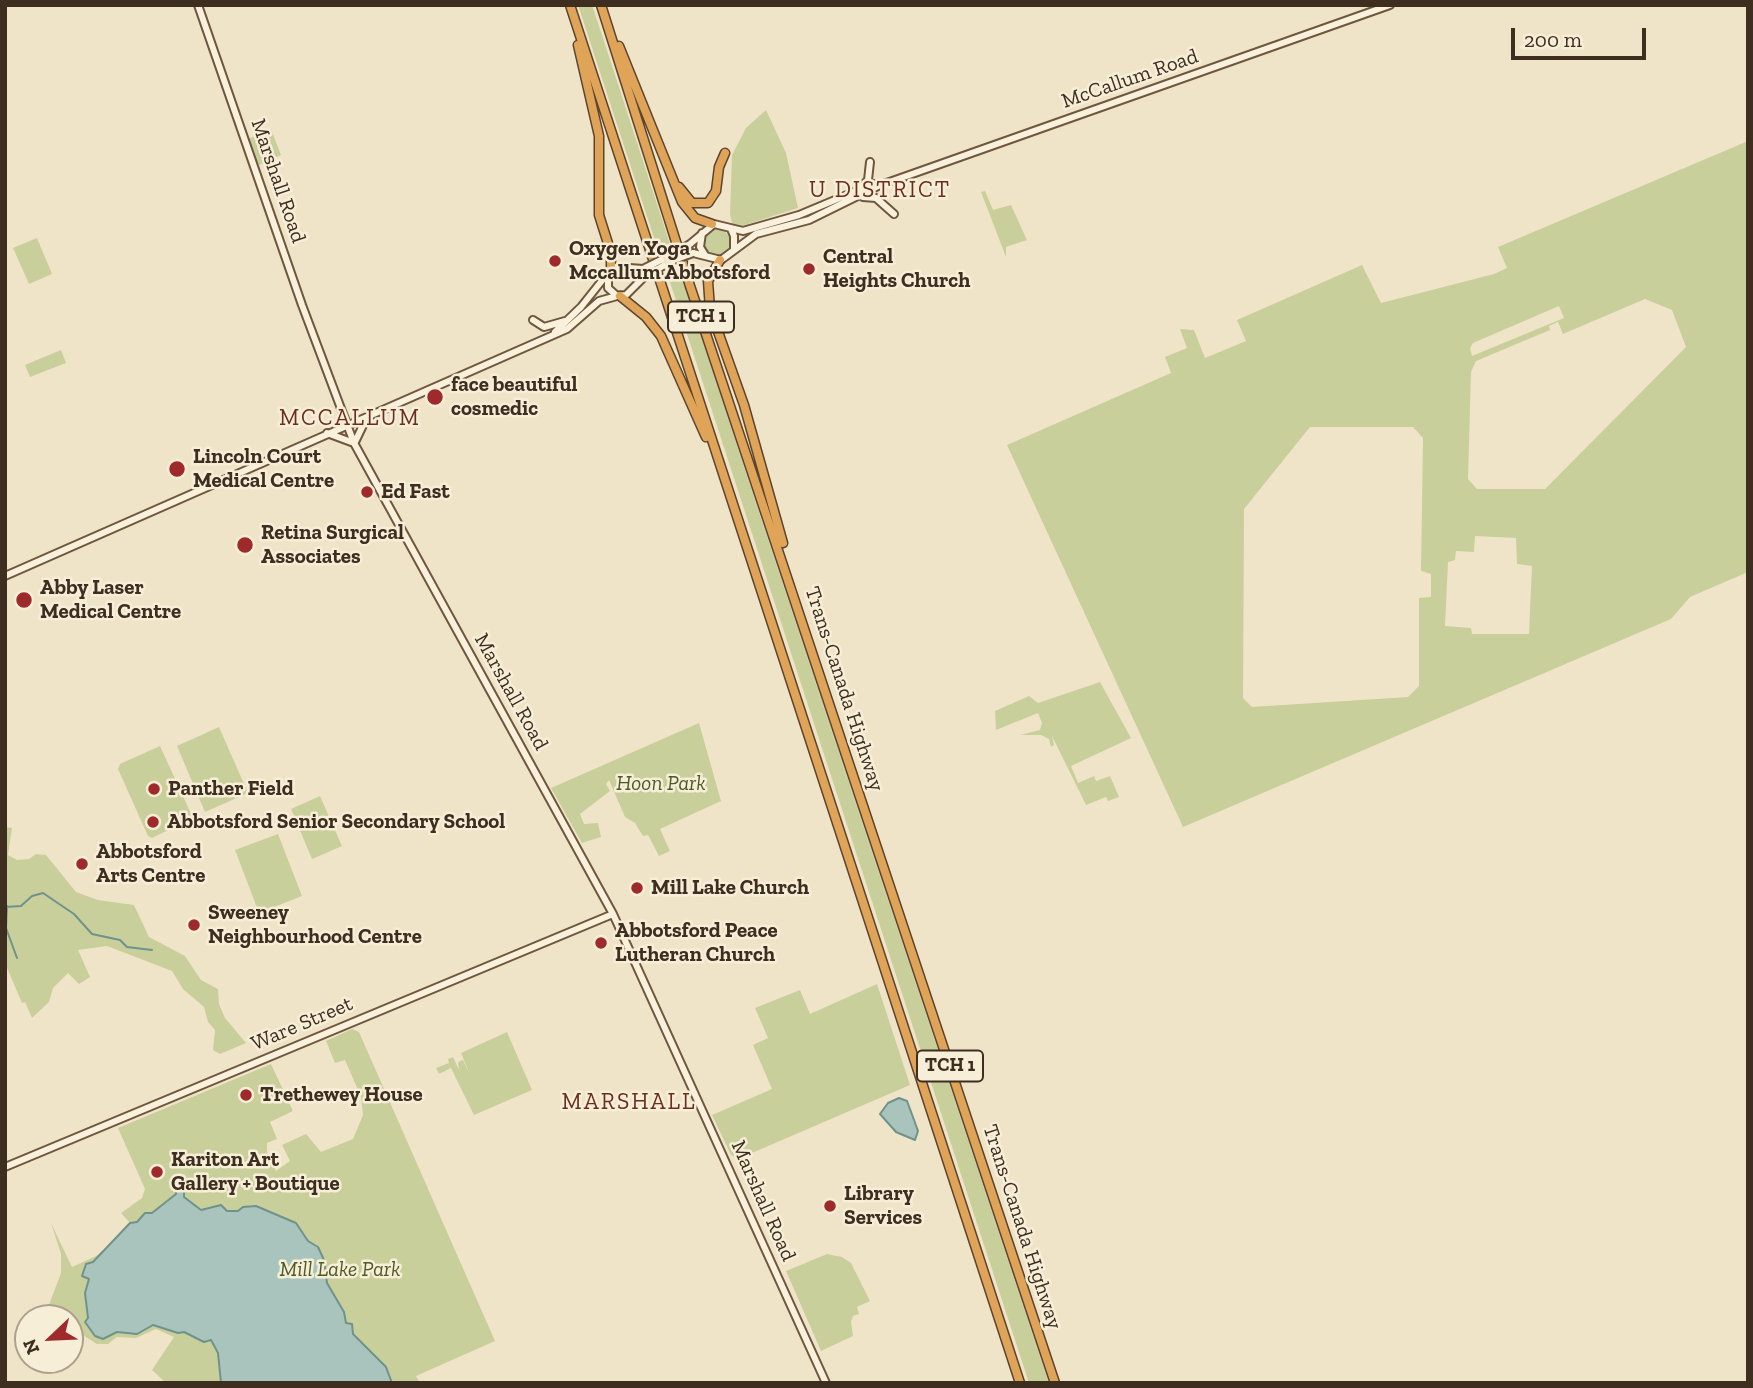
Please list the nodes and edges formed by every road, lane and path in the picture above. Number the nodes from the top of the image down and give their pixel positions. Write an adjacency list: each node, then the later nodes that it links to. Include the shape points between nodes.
1 (198, 5): 27 (main road, Marshall Road)
2 (569, 5): 19 (highway, via 598,130 599,215 611,253); 30 (highway, TCH 1)
3 (601, 5): 5 (highway, Trans-Canada Highway / TCH 1)
4 (1390, 5): 9 (main road, McCallum Road)
5 (607, 22): 6 (highway); 32 (highway, Trans-Canada Highway / TCH 1)
6 (656, 143): 7 (highway, via 683,193 700,205 715,195); 11 (highway, via 685,207 695,218)
7 (725, 153)
8 (870, 162): 9 (main road, via 868,180)
9 (859, 193): 10 (main road, via 876,198); 12 (main road, McCallum Road, via 749,230); 14 (main road, McCallum Road, via 809,220 763,231)
10 (894, 214)
11 (712, 224): 12 (main road); 13 (main road)
12 (730, 228): 14 (main road)
13 (703, 231): 15 (main road, via 700,247); 16 (main road, bridge)
14 (734, 250): 17 (main road)
15 (706, 256): 16 (main road, bridge); 17 (main road)
16 (673, 257): 20 (main road, bridge)
17 (720, 260): 32 (highway, via 708,281 710,309 744,405)
18 (623, 267): 19 (main road); 20 (main road); 21 (main road, via 634,277)
19 (610, 271): 22 (main road, via 608,288); 24 (main road)
20 (644, 273): 21 (main road)
21 (633, 290): 22 (main road)
22 (619, 296): 25 (main road, via 603,298 572,326); 30 (highway, via 646,317 665,342)
23 (533, 320): 24 (main road, via 544,327)
24 (567, 320): 25 (main road)
25 (555, 332): 26 (main road)
26 (368, 416): 27 (main road); 29 (main road)
27 (346, 425): 28 (main road); 29 (main road, Marshall Road)
28 (327, 433): 29 (main road); 31 (main road)
29 (354, 443): 33 (main road, Marshall Road)
30 (730, 497): 36 (highway, TCH 1)
31 (5, 576)
32 (800, 610): 37 (highway, Trans-Canada Highway / TCH 1)
33 (613, 914): 34 (main road, Ware Street); 35 (main road, Marshall Road)
34 (5, 1167)
35 (826, 1383)
36 (1020, 1383)
37 (1055, 1383)

